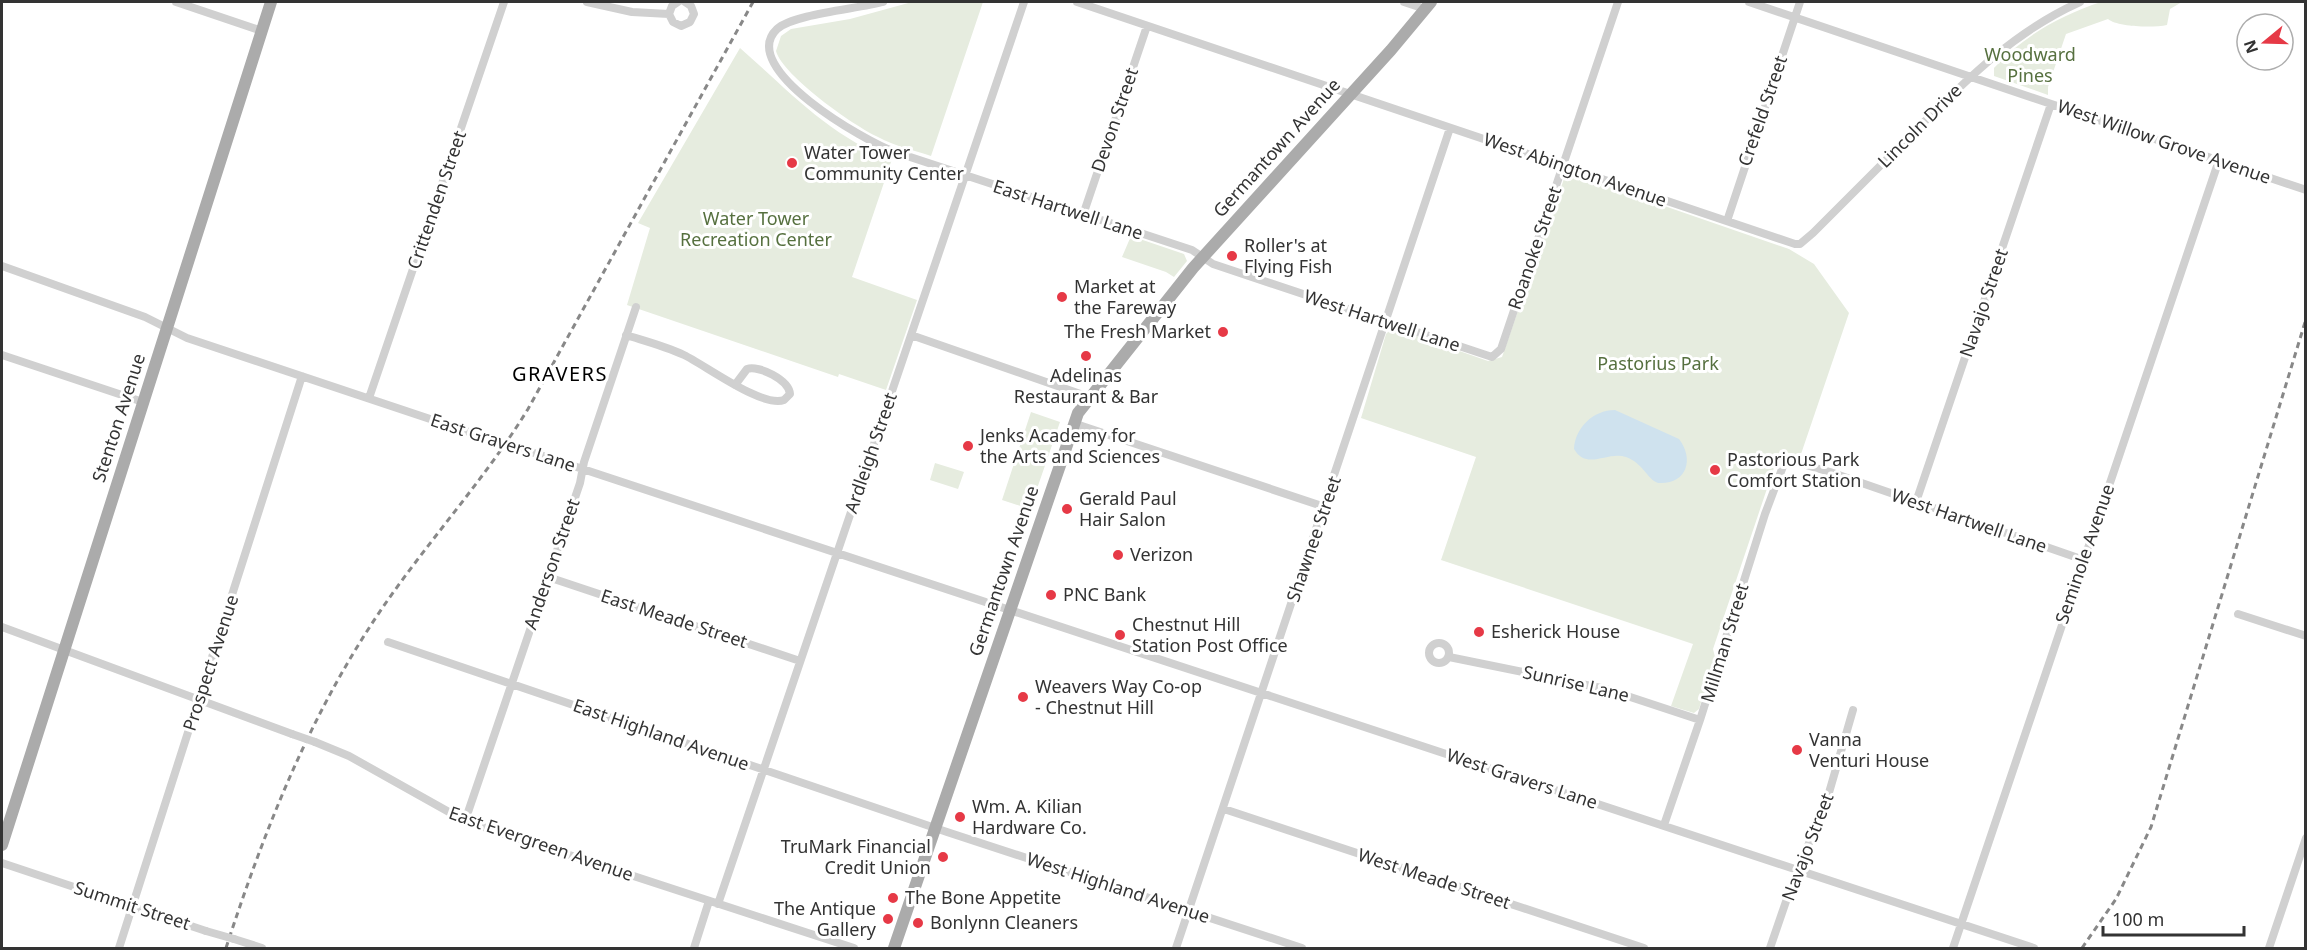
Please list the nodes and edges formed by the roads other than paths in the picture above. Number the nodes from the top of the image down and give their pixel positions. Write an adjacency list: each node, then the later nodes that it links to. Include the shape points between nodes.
1 (176, 2): 19 (street)
2 (271, 2): 19 (main road, Stenton Avenue)
3 (504, 2): 43 (street, Crittenden Street)
4 (586, 2): 16 (street, via 632,12)
5 (678, 2): 16 (street)
6 (685, 2): 16 (street, via 693,10 690,22 677,25)
7 (883, 2): 26 (street, East Hartwell Lane, via 789,21 777,29 769,53 778,71 840,123 886,149)
8 (1024, 2): 26 (street, Ardleigh Street)
9 (1077, 2): 18 (street, West Abington Avenue)
10 (1404, 2): 15 (street)
11 (1618, 2): 25 (street, Roanoke Street)
12 (1749, 2): 17 (street, West Willow Grove Avenue)
13 (1800, 2): 17 (street, Crefeld Street)
14 (2080, 2): 20 (street, Lincoln Drive, via 2022,33)
15 (1428, 5): 21 (main road, Germantown Avenue)
16 (669, 14)
17 (1795, 17): 20 (street, West Willow Grove Avenue); 29 (street, Crefeld Street)
18 (1147, 26): 21 (street, West Abington Avenue); 28 (street, Devon Street)
19 (262, 31): 35 (main road, Stenton Avenue)
20 (1970, 76): 22 (street, West Willow Grove Avenue); 30 (street, Lincoln Drive)
21 (1351, 94): 23 (street, West Abington Avenue); 31 (main road, Germantown Avenue)
22 (2051, 104): 24 (street, West Willow Grove Avenue); 48 (street, Navajo Street)
23 (1450, 128): 25 (street, West Abington Avenue); 34 (street, Shawnee Street)
24 (2219, 160): 27 (street, West Willow Grove Avenue); 51 (street, Seminole Avenue)
25 (1562, 166): 29 (street, West Abington Avenue); 39 (street, Roanoke Street, via 1501,349)
26 (965, 176): 28 (street, East Hartwell Lane); 37 (street, Ardleigh Street)
27 (2306, 189)
28 (1083, 215): 31 (street, East Hartwell Lane, via 1192,250)
29 (1727, 221): 30 (street, West Abington Avenue)
30 (1800, 244)
31 (1202, 257): 34 (street, West Hartwell Lane, via 1212,264); 42 (main road, Germantown Avenue)
32 (2, 266): 35 (street, East Gravers Lane)
33 (636, 307): 36 (street, Anderson Street)
34 (1385, 324): 39 (street, West Hartwell Lane); 49 (street, Shawnee Street)
35 (166, 328): 40 (street, East Gravers Lane); 44 (main road, Stenton Avenue)
36 (626, 335): 41 (street, via 680,353); 47 (street, Anderson Street)
37 (911, 335): 42 (street); 50 (street, Ardleigh Street)
38 (2, 355): 44 (street)
39 (1495, 357)
40 (302, 376): 43 (street, East Gravers Lane); 63 (street, Prospect Avenue)
41 (735, 385): 41 (street, via 747,369 755,368 783,381 790,393 775,402)
42 (1089, 397): 45 (main road, Germantown Avenue)
43 (369, 398): 47 (street, East Gravers Lane, bridge)
44 (143, 402): 58 (main road, Stenton Avenue)
45 (1073, 423): 49 (street); 53 (main road, Germantown Avenue)
46 (1785, 461): 48 (street, West Hartwell Lane); 65 (street, Millman Street)
47 (583, 470): 50 (street, East Gravers Lane); 52 (street, Anderson Street)
48 (1916, 502): 51 (street, West Hartwell Lane)
49 (1325, 507): 62 (street, Shawnee Street)
50 (837, 553): 53 (street, East Gravers Lane); 60 (street, Ardleigh Street)
51 (2084, 560): 78 (street, Seminole Avenue)
52 (548, 577): 60 (street, East Meade Street); 61 (street, Anderson Street)
53 (1009, 611): 62 (street, West Gravers Lane); 70 (main road, Germantown Avenue)
54 (2238, 614): 56 (street)
55 (2, 627): 58 (street, East Evergreen Avenue)
56 (2306, 636)
57 (388, 642): 61 (street, East Highland Avenue)
58 (63, 650): 63 (street, East Evergreen Avenue); 72 (main road, Stenton Avenue)
59 (1449, 657): 65 (street, Sunrise Lane, via 1606,689)
60 (800, 661): 66 (street, Ardleigh Street)
61 (512, 684): 66 (street, East Highland Avenue); 68 (street, Anderson Street)
62 (1262, 693): 67 (street, Shawnee Street); 69 (street, West Gravers Lane)
63 (199, 700): 68 (street, East Evergreen Avenue, bridge, via 349,756); 76 (street, Prospect Avenue)
64 (1853, 710): 74 (street, Navajo Street, via 1826,803)
65 (1700, 720): 69 (street, Millman Street)
66 (763, 770): 70 (street, East Highland Avenue); 75 (street, Ardleigh Street)
67 (1224, 809): 77 (street, Shawnee Street); 87 (street, West Meade Street)
68 (465, 821): 75 (street, East Evergreen Avenue)
69 (1664, 825): 74 (street, West Gravers Lane)
70 (935, 828): 77 (street, West Highland Avenue); 84 (main road, Germantown Avenue)
71 (2306, 838): 91 (street)
72 (2, 844)
73 (2, 863): 76 (street, Summit Street)
74 (1798, 870): 78 (street, West Gravers Lane); 88 (street, Navajo Street)
75 (713, 903): 82 (street, Ardleigh Street); 83 (street, East Evergreen Avenue)
76 (133, 906): 79 (street, Summit Street, bridge); 80 (street, Prospect Avenue)
77 (1188, 911): 85 (street, Shawnee Street); 86 (street, West Highland Avenue)
78 (1961, 924): 89 (street, Seminole Avenue); 90 (street, West Gravers Lane)
79 (237, 943): 81 (street, Summit Street)
80 (119, 948)
81 (262, 948)
82 (694, 948)
83 (854, 948)
84 (894, 948)
85 (1176, 948)
86 (1302, 948)
87 (1644, 948)
88 (1770, 948)
89 (1953, 948)
90 (2034, 948)
91 (2269, 948)

